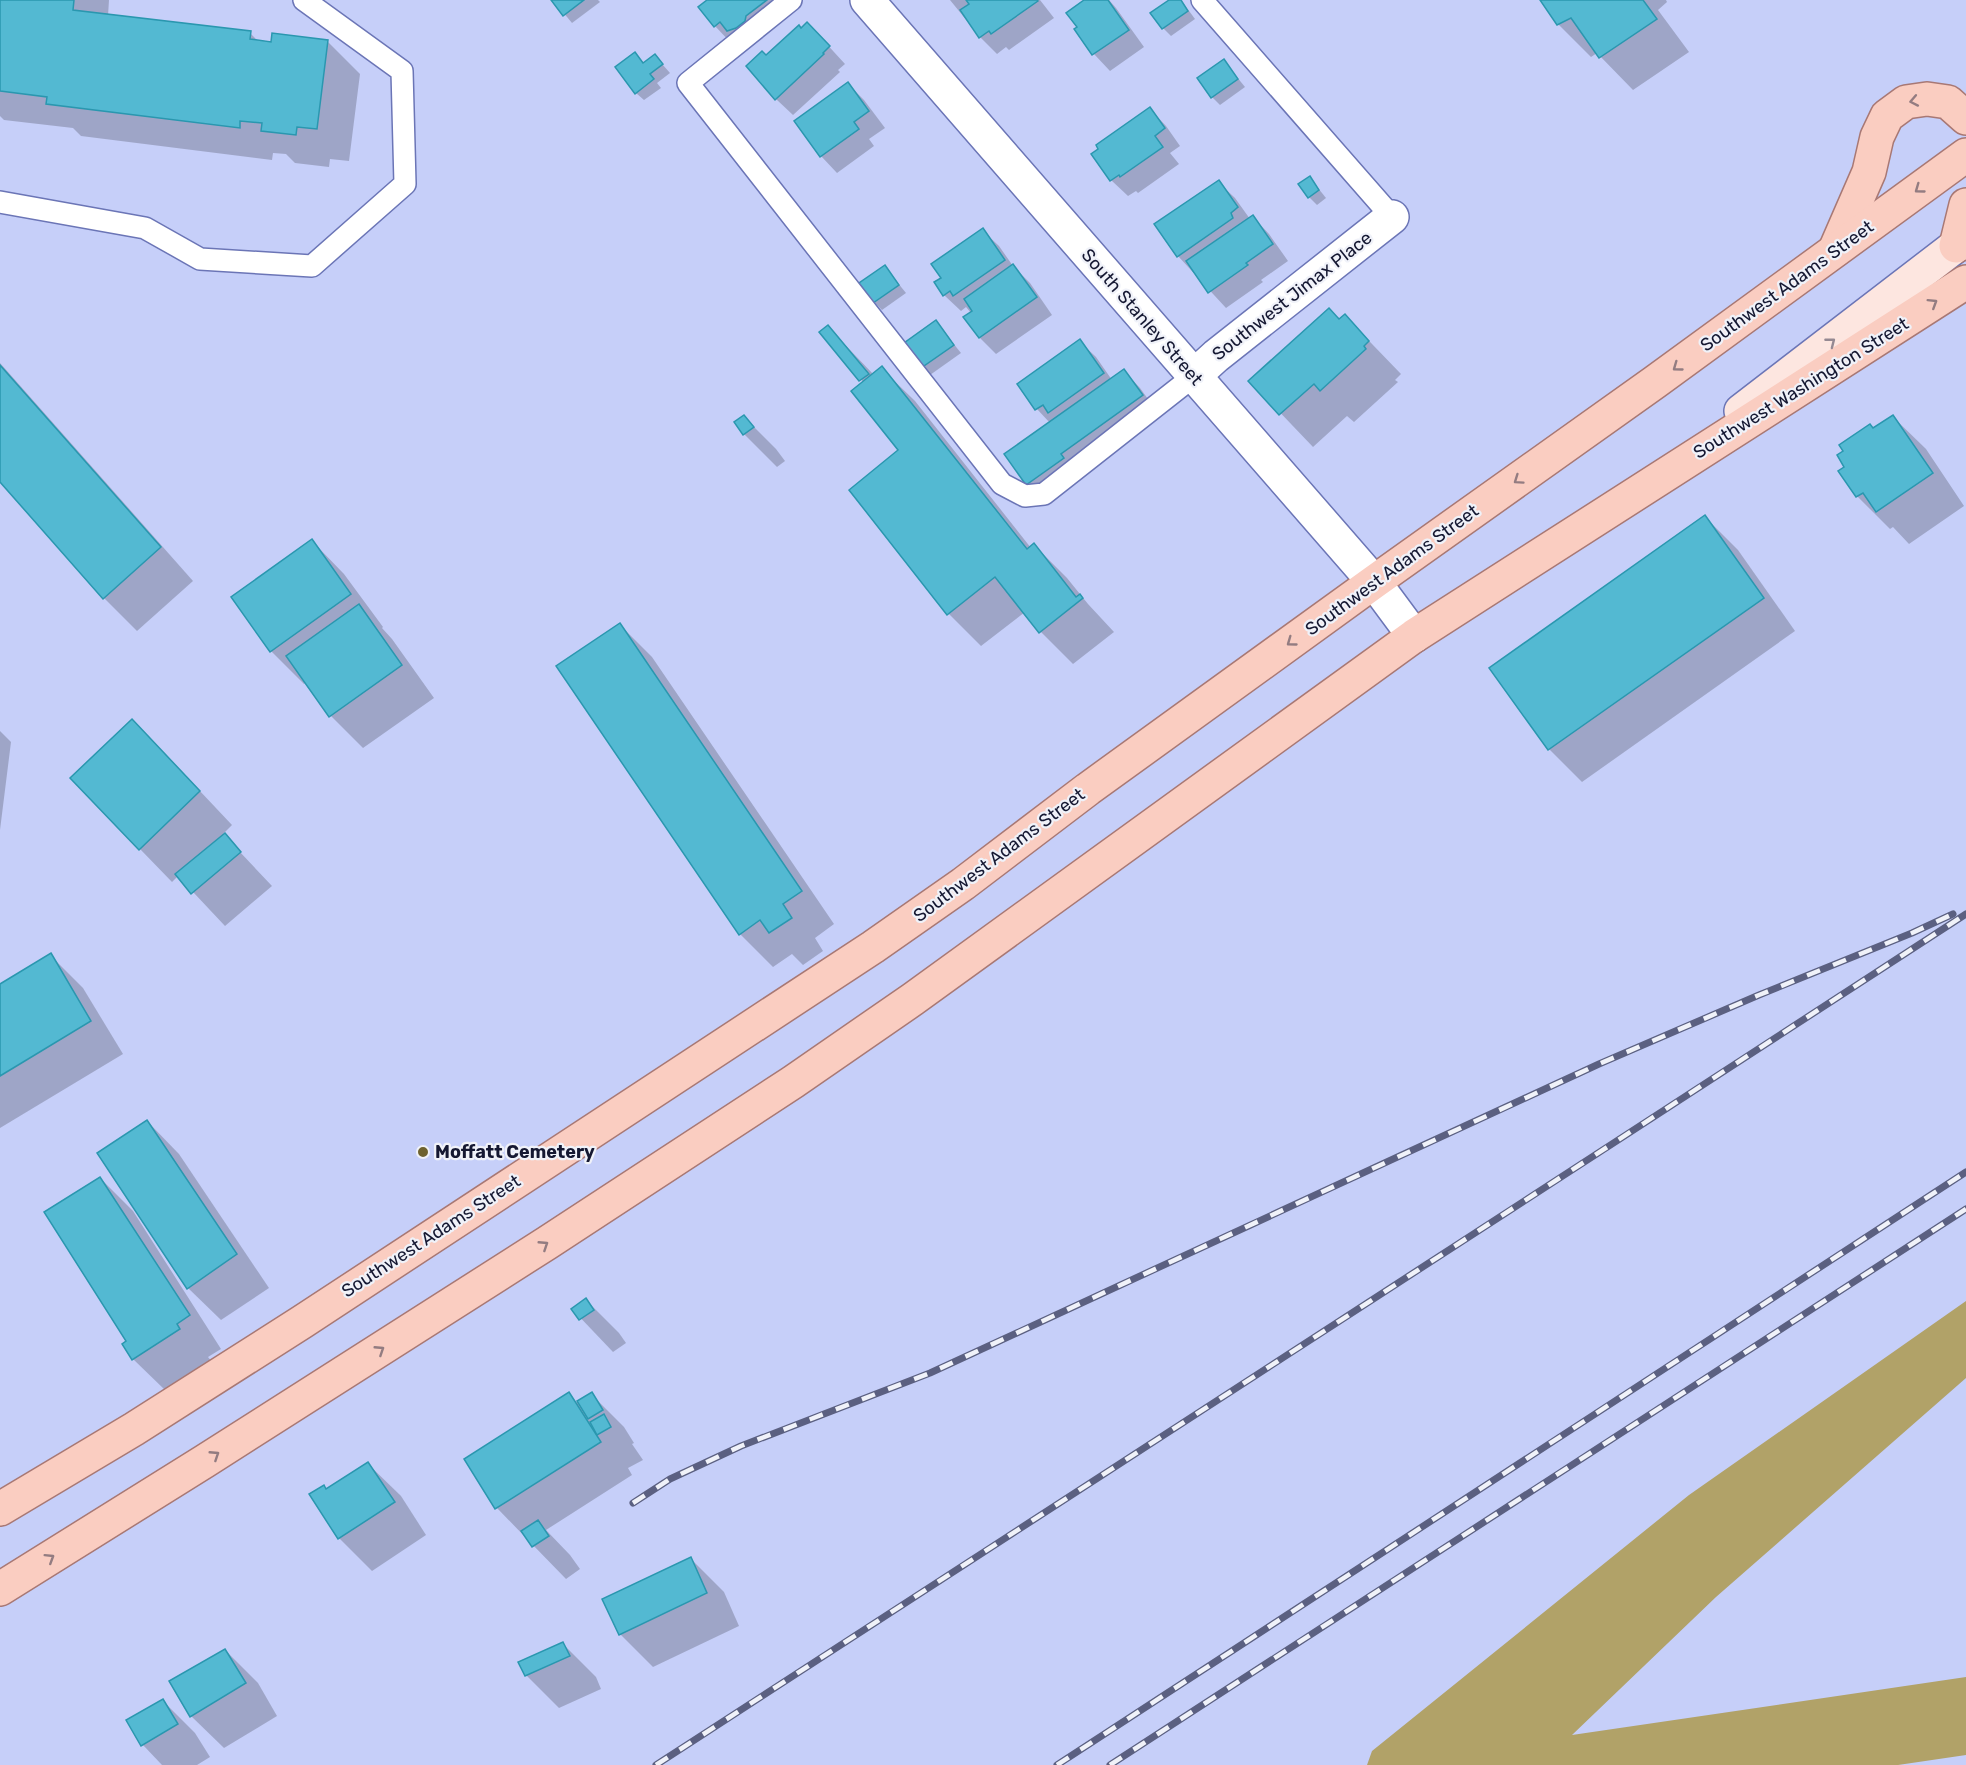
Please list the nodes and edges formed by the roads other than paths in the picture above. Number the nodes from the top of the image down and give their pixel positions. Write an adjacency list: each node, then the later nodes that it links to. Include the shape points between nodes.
1 (304, 0): 7 (lane, via 402,71 405,184 312,266 200,259 145,228)
2 (791, 0): 13 (lane, via 688,83 1002,484 1024,496 1044,494)
3 (867, 0): 13 (street, South Stanley Street)
4 (1202, 0): 9 (lane)
5 (1966, 118): 11 (main road, one-way to 11, via 1948,102 1927,99 1906,102 1887,116 1877,137 1869,172)
6 (1966, 155): 11 (main road, Southwest Adams Street, one-way to 11)
7 (0, 202)
8 (1966, 205): 10 (main road)
9 (1392, 217): 13 (street, Southwest Jimax Place)
10 (1961, 242): 14 (main road, one-way to 10)
11 (1834, 251): 15 (main road, Southwest Adams Street, one-way to 15)
12 (1966, 282): 14 (main road, Southwest Washington Street, one-way to 12)
13 (1194, 376): 15 (street, South Stanley Street)
14 (1635, 493): 16 (main road)
15 (1374, 582): 16 (street, South Stanley Street); 17 (main road, Southwest Adams Street, one-way to 17, via 873,947)
16 (1414, 636): 20 (main road, one-way to 16, via 547,1244 793,1082)
17 (134, 1429): 18 (main road); 19 (main road, Southwest Adams Street)
18 (0, 1489)
19 (0, 1509)
20 (0, 1589)

